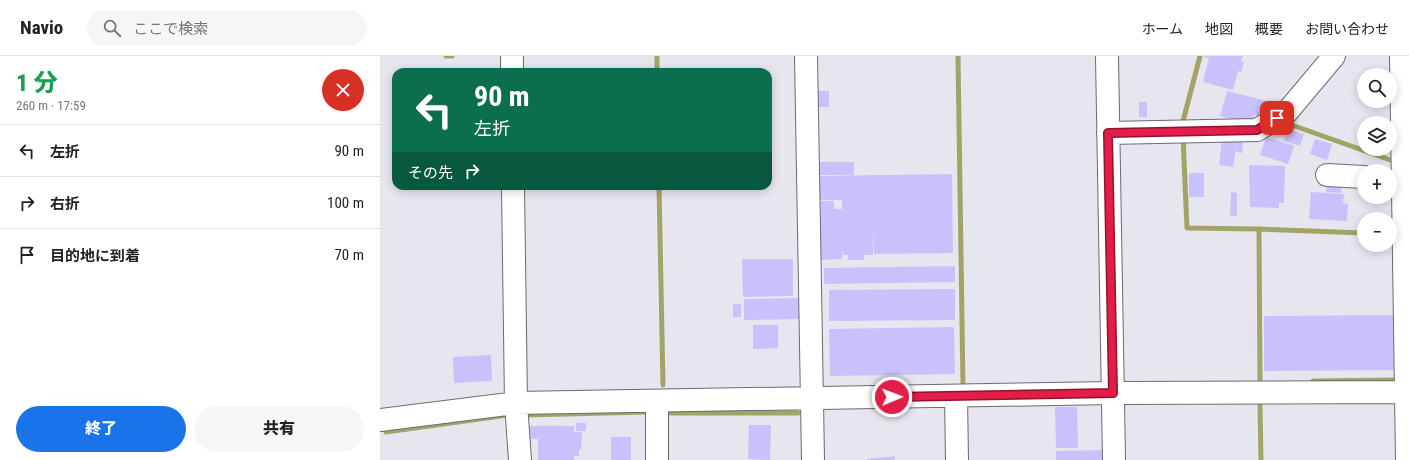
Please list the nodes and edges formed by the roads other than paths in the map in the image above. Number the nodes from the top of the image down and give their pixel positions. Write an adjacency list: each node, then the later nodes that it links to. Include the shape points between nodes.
1 (512, 56): 6 (street)
2 (806, 56): 15 (street)
3 (1107, 56): 7 (street)
4 (1334, 56): 7 (street, via 1287,112 1257,130)
5 (1401, 56): 10 (street)
6 (512, 68)
7 (1108, 133): 13 (street)
8 (1328, 175): 9 (street)
9 (1357, 177)
10 (1397, 180): 12 (street)
11 (513, 190): 17 (street)
12 (1407, 392): 13 (street); 24 (street)
13 (1113, 393): 14 (street); 23 (street)
14 (956, 396): 15 (street); 22 (street)
15 (812, 398): 16 (street); 21 (street)
16 (657, 401): 17 (street); 20 (street)
17 (516, 402): 18 (street); 19 (street)
18 (380, 420)
19 (520, 460)
20 (658, 460)
21 (813, 460)
22 (957, 460)
23 (1114, 460)
24 (1407, 460)

